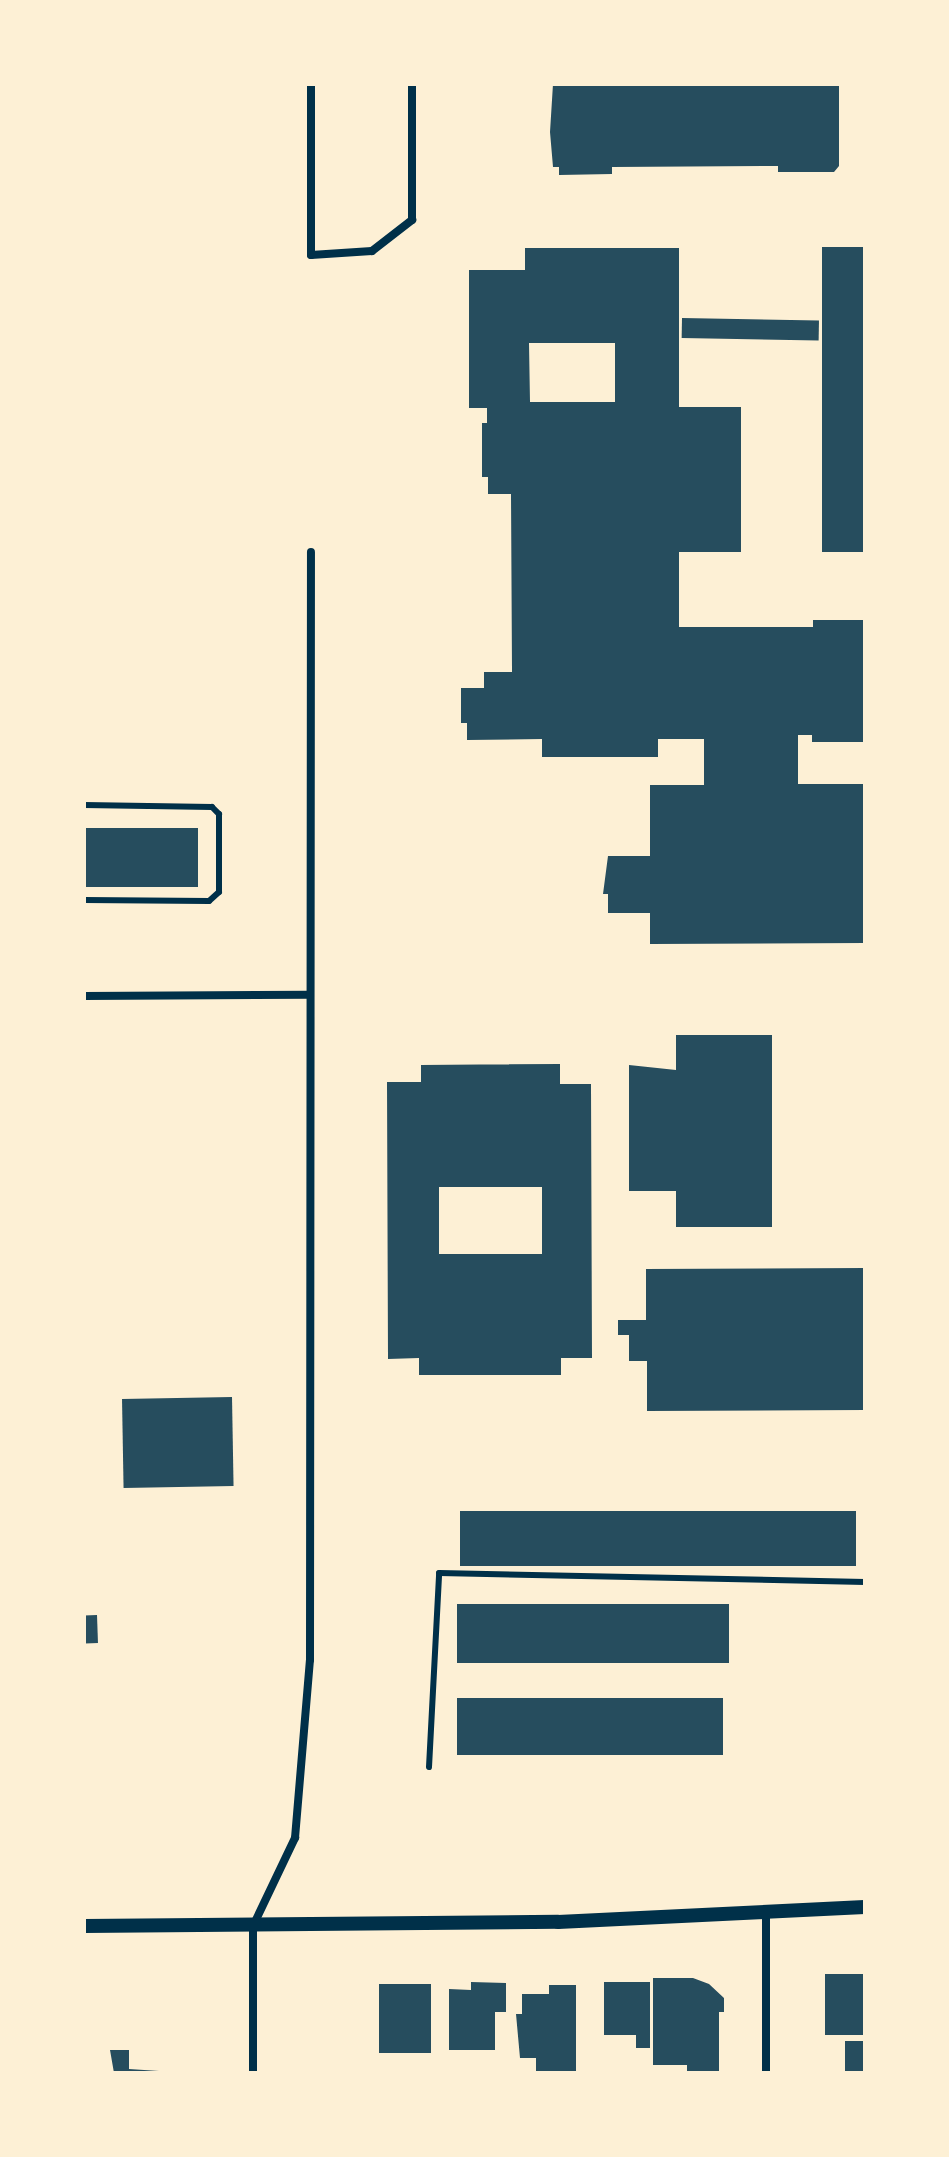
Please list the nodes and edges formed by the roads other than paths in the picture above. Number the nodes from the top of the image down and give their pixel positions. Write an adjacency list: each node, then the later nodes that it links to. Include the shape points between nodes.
1 (311, 84): 2 (street, via 311,255 372,251 412,220)
2 (412, 84)
3 (311, 552): 6 (street)
4 (84, 805): 5 (lane, via 212,807 219,814 219,892 209,901)
5 (84, 900)
6 (310, 995): 7 (street); 13 (street, via 310,1660 295,1838)
7 (84, 996)
8 (865, 1582): 9 (lane, via 439,1573)
9 (429, 1767)
10 (865, 1907): 11 (street)
11 (766, 1910): 13 (street, via 558,1922); 15 (street)
12 (84, 1926): 13 (street)
13 (253, 1926): 14 (street)
14 (253, 2073)
15 (766, 2073)

